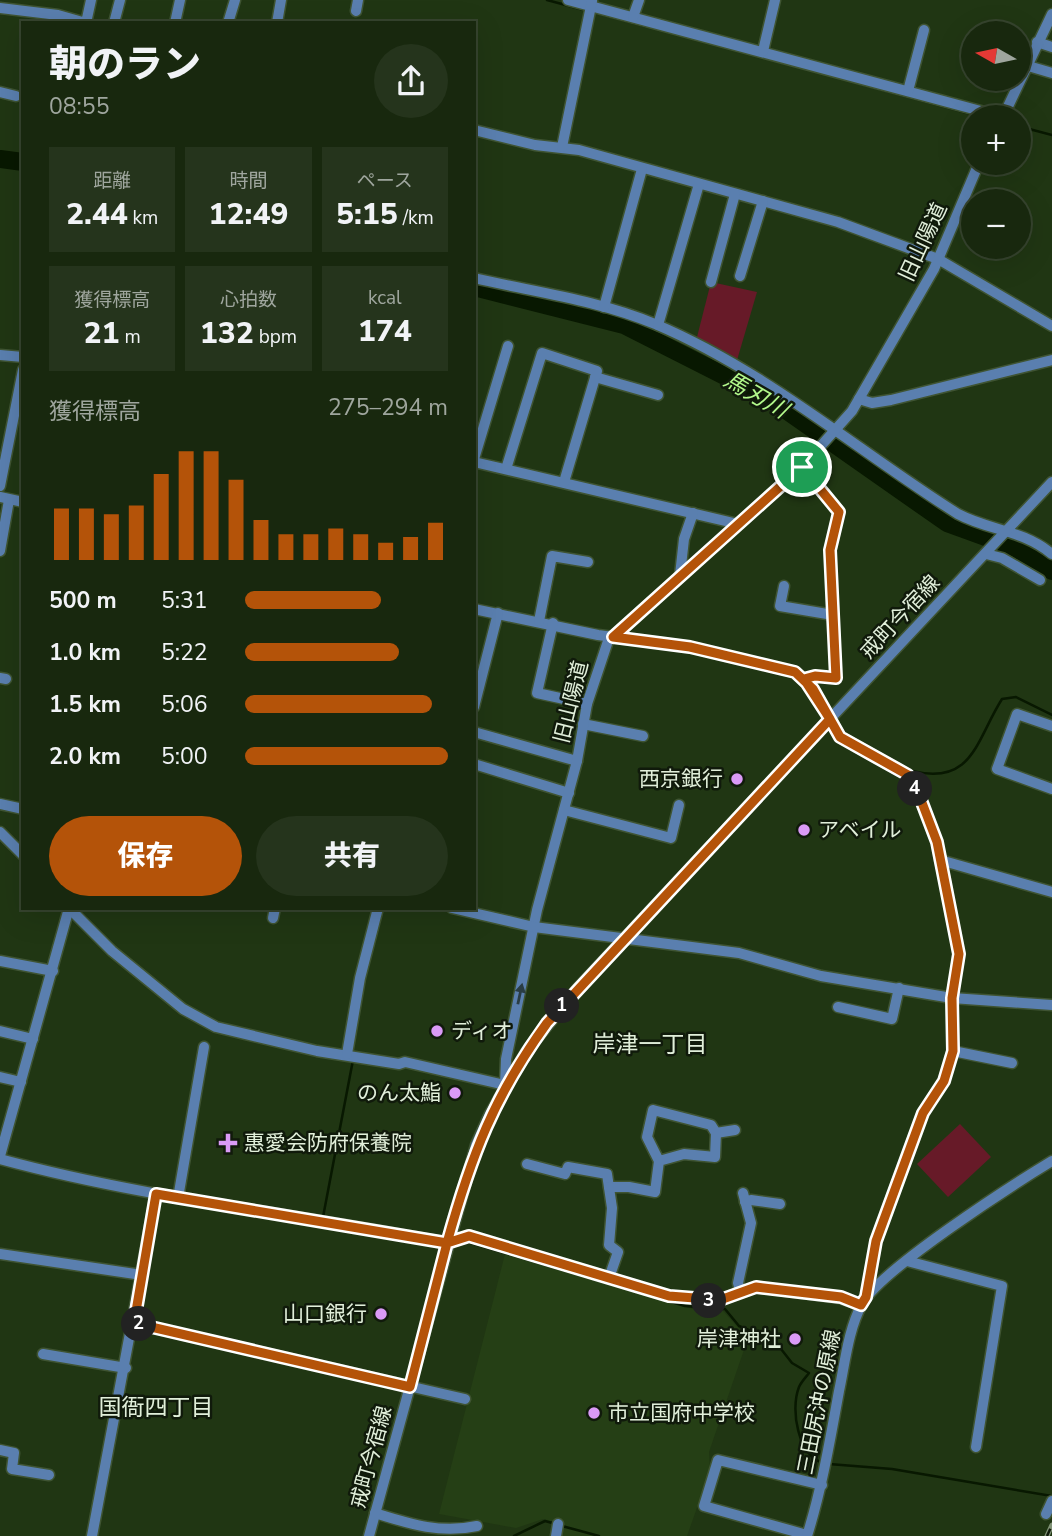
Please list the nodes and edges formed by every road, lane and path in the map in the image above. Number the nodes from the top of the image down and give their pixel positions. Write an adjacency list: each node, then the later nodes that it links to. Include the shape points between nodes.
1 (91, 0): 14 (street)
2 (120, 0): 15 (street)
3 (180, 0): 16 (street)
4 (235, 0): 17 (street)
5 (281, 0): 18 (street)
6 (568, 0): 9 (street)
7 (639, 0): 12 (street)
8 (775, 0): 22 (street)
9 (592, 3): 12 (street); 31 (street)
10 (0, 8): 13 (street)
11 (1052, 13): 20 (street)
12 (633, 17): 22 (street)
13 (79, 21)
14 (86, 21)
15 (115, 21)
16 (175, 21)
17 (229, 21)
18 (277, 21)
19 (924, 30): 26 (street)
20 (1037, 42): 21 (street); 23 (street)
21 (1052, 47)
22 (762, 51): 26 (street)
23 (1031, 51)
24 (1031, 67): 25 (street)
25 (1052, 73)
26 (908, 91): 29 (street)
27 (0, 92): 28 (street)
28 (16, 96)
29 (961, 106)
30 (476, 130): 31 (street)
31 (562, 148): 32 (street)
32 (642, 169): 34 (street); 41 (street)
33 (974, 175): 37 (street, 旧山陽道)
34 (699, 184): 35 (street); 42 (street)
35 (736, 194): 36 (street); 40 (street)
36 (763, 201): 37 (street, via 838,222); 38 (street)
37 (938, 259): 43 (street); 51 (street, 旧山陽道)
38 (740, 276)
39 (476, 278): 41 (street)
40 (711, 282)
41 (604, 307): 42 (street)
42 (658, 326): 52 (street, via 744,372)
43 (1052, 326)
44 (508, 346): 53 (street)
45 (0, 355): 46 (street)
46 (21, 357)
47 (1052, 360): 51 (street, via 891,400 872,403)
48 (596, 377): 50 (street); 56 (street, via 597,372 542,353); 57 (street)
49 (21, 380): 59 (street)
50 (659, 395)
51 (859, 399): 52 (street, 旧山陽道)
52 (836, 431): 55 (street, 旧山陽道); 63 (street, via 958,514)
53 (476, 453)
54 (476, 461): 56 (street)
55 (802, 467): 62 (street, 旧山陽道); 73 (street, via 839,512 830,550)
56 (506, 469): 57 (street)
57 (564, 482): 61 (street)
58 (1052, 482): 63 (street, 戒町今宿線)
59 (0, 485)
60 (5, 498): 64 (street)
61 (693, 513): 62 (street); 68 (street)
62 (738, 524): 68 (street, 旧山陽道)
63 (1006, 531): 65 (street, 戒町今宿線); 66 (street)
64 (0, 551)
65 (987, 552): 69 (street); 80 (street, 戒町今宿線)
66 (1052, 554)
67 (588, 562): 74 (street, via 552,556)
68 (680, 575): 76 (street, 旧山陽道)
69 (1040, 580)
70 (783, 586): 73 (street, via 780,607)
71 (476, 609): 72 (street)
72 (498, 613): 74 (street); 78 (street)
73 (833, 615): 77 (street, via 836,678)
74 (539, 621): 75 (street)
75 (552, 624): 76 (street); 79 (street, via 537,693)
76 (613, 637): 77 (street, via 720,653 779,667); 79 (street, 旧山陽道)
77 (804, 679): 80 (street, 三田尻沖の原線)
78 (476, 700)
79 (587, 704): 81 (street, 旧山陽道)
80 (830, 719): 95 (street, 三田尻沖の原線, via 840,737 851,745 908,775); 102 (street, 戒町今宿線)
81 (583, 724): 84 (street); 85 (street, 旧山陽道)
82 (1052, 726): 87 (street, via 1017,714 997,769)
83 (476, 733): 85 (street)
84 (643, 736)
85 (577, 761): 88 (street, 旧山陽道)
86 (476, 765): 88 (street)
87 (1052, 789)
88 (569, 793): 92 (street, 旧山陽道)
89 (0, 804): 91 (street)
90 (679, 805): 92 (street, via 671,838)
91 (21, 809)
92 (564, 810): 101 (street, 旧山陽道)
93 (0, 832): 94 (street)
94 (21, 853)
95 (940, 859): 96 (street); 106 (street, 三田尻沖の原線, via 959,954)
96 (1052, 892)
97 (68, 910): 104 (street)
98 (71, 910): 113 (street, via 112,951 198,1018 232,1032)
99 (377, 910): 113 (street)
100 (461, 910): 101 (street)
101 (534, 927): 102 (street); 117 (street, 旧山陽道, one-way to 101, via 506,1059)
102 (622, 941): 105 (street, via 739,953 821,976); 117 (street, 戒町今宿線, via 547,1023)
103 (0, 961): 104 (street)
104 (53, 971): 110 (street)
105 (899, 988): 106 (street); 108 (street, via 892,1019)
106 (952, 998): 107 (street); 112 (street, 三田尻沖の原線)
107 (1052, 1005)
108 (838, 1007)
109 (0, 1031): 110 (street)
110 (33, 1040): 116 (street)
111 (204, 1047): 126 (street)
112 (953, 1051): 114 (street); 134 (street, 三田尻沖の原線, via 944,1081 923,1113 876,1241)
113 (347, 1054): 117 (street)
114 (1012, 1063)
115 (0, 1077): 116 (street)
116 (21, 1082): 120 (street)
117 (505, 1085): 128 (street, 戒町今宿線, via 476,1145)
118 (735, 1130): 119 (street)
119 (716, 1133): 121 (street, via 715,1157 684,1154); 121 (street, via 711,1125 653,1110 647,1137)
120 (0, 1157): 125 (street)
121 (659, 1161): 124 (street, via 655,1192)
122 (1052, 1161): 130 (street)
123 (527, 1164): 124 (street, via 565,1174 568,1167 607,1174)
124 (609, 1187): 132 (street, via 609,1245 618,1252)
125 (156, 1194): 126 (street); 131 (street)
126 (178, 1198): 128 (street)
127 (780, 1205): 133 (street, via 744,1197 751,1223)
128 (447, 1243): 132 (street, via 469,1236); 138 (street, 戒町今宿線)
129 (0, 1254): 131 (street)
130 (906, 1261): 134 (street); 140 (street, via 1002,1286)
131 (142, 1275): 135 (street)
132 (609, 1278): 133 (street, via 700,1301 720,1300)
133 (740, 1290): 134 (street, via 778,1288)
134 (864, 1301): 143 (street, 三田尻沖の原線, via 847,1352)
135 (134, 1323): 137 (street); 138 (street)
136 (43, 1354): 137 (street)
137 (126, 1368): 151 (street)
138 (410, 1387): 139 (street); 145 (street, 戒町今宿線)
139 (465, 1399)
140 (976, 1447)
141 (0, 1450): 142 (street, via 14,1453 12,1469)
142 (50, 1475)
143 (822, 1485): 150 (street, 三田尻沖の原線); 150 (street, via 718,1460 704,1506)
144 (1052, 1502): 146 (street)
145 (375, 1513): 149 (street); 152 (street, 戒町今宿線)
146 (1046, 1514)
147 (558, 1524): 153 (street)
148 (477, 1526): 149 (street)
149 (456, 1533)
150 (807, 1535)
151 (92, 1536)
152 (369, 1536)
153 (555, 1536)

